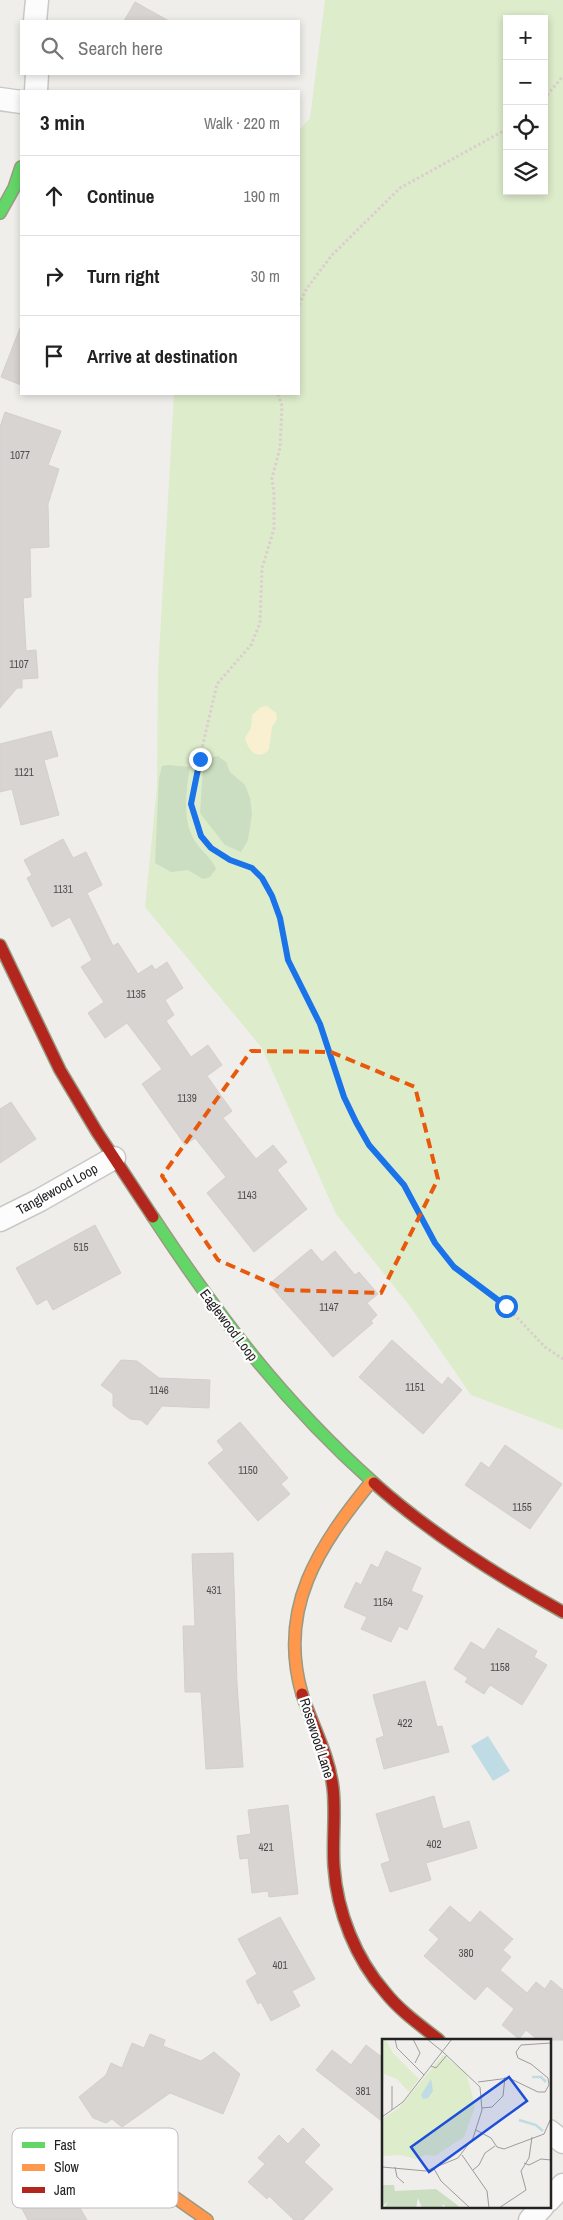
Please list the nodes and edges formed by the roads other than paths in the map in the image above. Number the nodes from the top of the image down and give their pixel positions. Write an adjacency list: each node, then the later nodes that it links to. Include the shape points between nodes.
1 (37, 0): 2 (street)
2 (35, 20)
3 (37, 75): 4 (street)
4 (36, 90)
5 (0, 99): 6 (street)
6 (20, 102)
7 (20, 170): 8 (street)
8 (0, 214)
9 (0, 945): 10 (street, Eaglewood Loop, via 60,1070)
10 (114, 1158): 11 (street, Tanglewood Loop); 12 (street, Eaglewood Loop, via 238,1338 296,1408)
11 (0, 1220)
12 (372, 1482): 13 (street, Eaglewood Loop, via 465,1554); 14 (street, Rosewood Lane, via 342,1517 312,1564 297,1614 296,1667 331,1775 335,1809 334,1868 345,1923 378,1984 397,2005)
13 (563, 1612)
14 (438, 2039)
15 (550, 2132): 16 (street)
16 (563, 2142)
17 (563, 2185): 18 (street)
18 (550, 2199)
19 (178, 2200): 21 (street)
20 (541, 2208): 22 (street)
21 (207, 2220)
22 (530, 2220)

